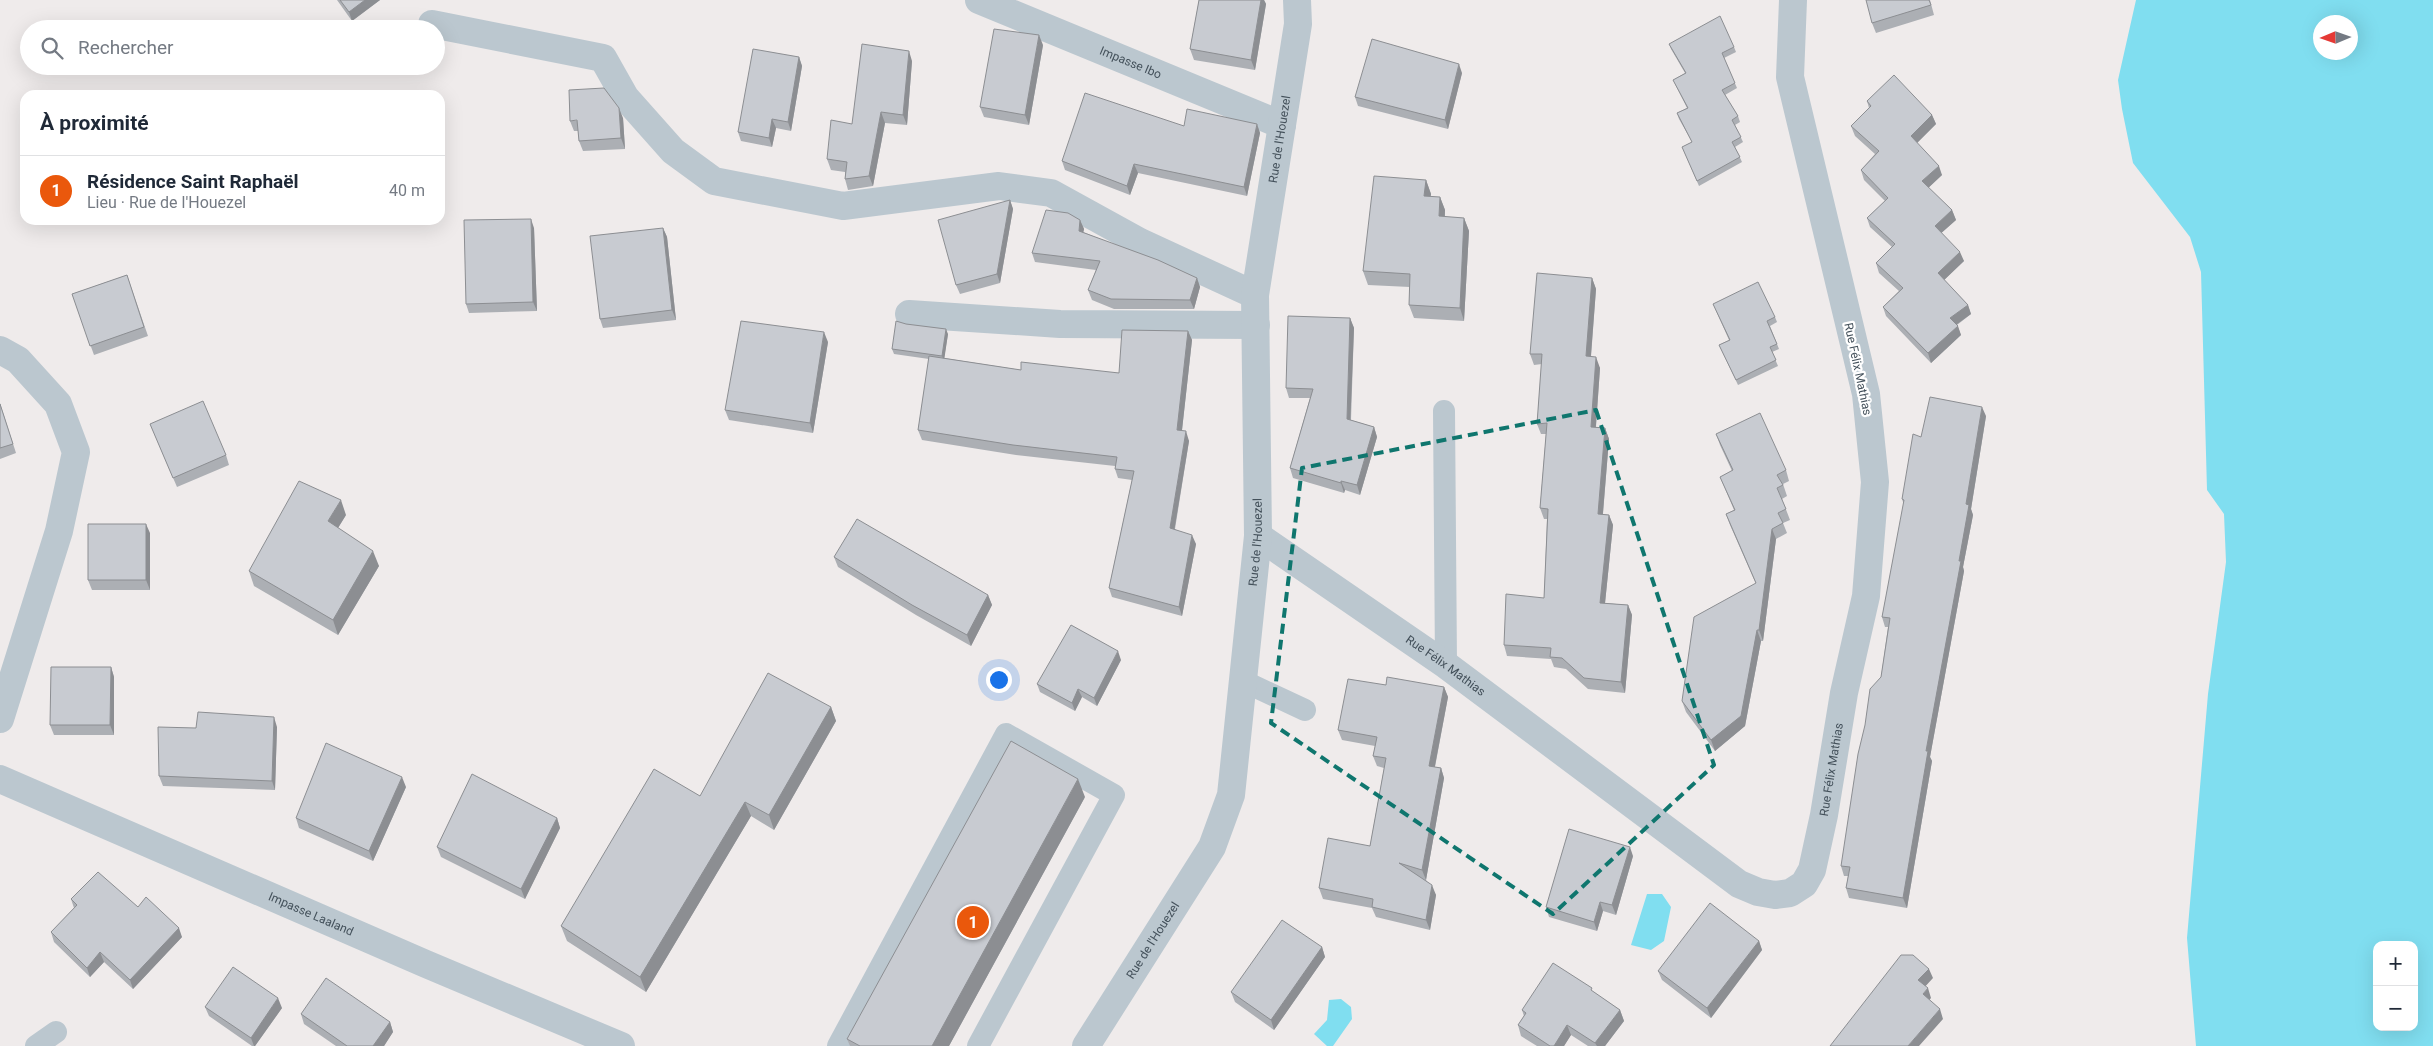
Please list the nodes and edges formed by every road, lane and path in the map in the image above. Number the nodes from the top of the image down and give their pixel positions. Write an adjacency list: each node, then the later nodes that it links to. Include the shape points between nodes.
1 (979, 0): 5 (street, Impasse Ibo)
2 (1297, 0): 5 (street, Rue de l'Houezel, via 1298,24)
3 (1793, 0): 12 (street, Rue Félix Mathias, via 1790,77 1866,394 1875,482 1866,596 1844,693 1824,815 1812,870 1804,884 1790,893 1775,895 1739,884)
4 (445, 27): 6 (street, via 603,58 625,97 673,151 714,181 843,206 999,186 1051,193 1140,242)
5 (1282, 125): 6 (street, Rue de l'Houezel)
6 (1255, 295): 8 (street, Rue de l'Houezel)
7 (910, 314): 8 (street, via 1060,324)
8 (1256, 325): 11 (street, Rue de l'Houezel)
9 (0, 350): 15 (street, via 18,360 58,404 76,452 60,531)
10 (1444, 411): 12 (lane)
11 (1258, 536): 12 (street, Rue Félix Mathias); 13 (street, Rue de l'Houezel)
12 (1446, 665)
13 (1243, 680): 14 (lane); 22 (street, Rue de l'Houezel, via 1231,795 1212,848)
14 (1305, 710)
15 (0, 719)
16 (0, 779): 19 (street, Impasse Laaland)
17 (56, 1032): 18 (lane)
18 (36, 1046)
19 (622, 1046)
20 (838, 1046): 21 (lane, via 1006,734 1114,795)
21 (978, 1046)
22 (1086, 1046)

